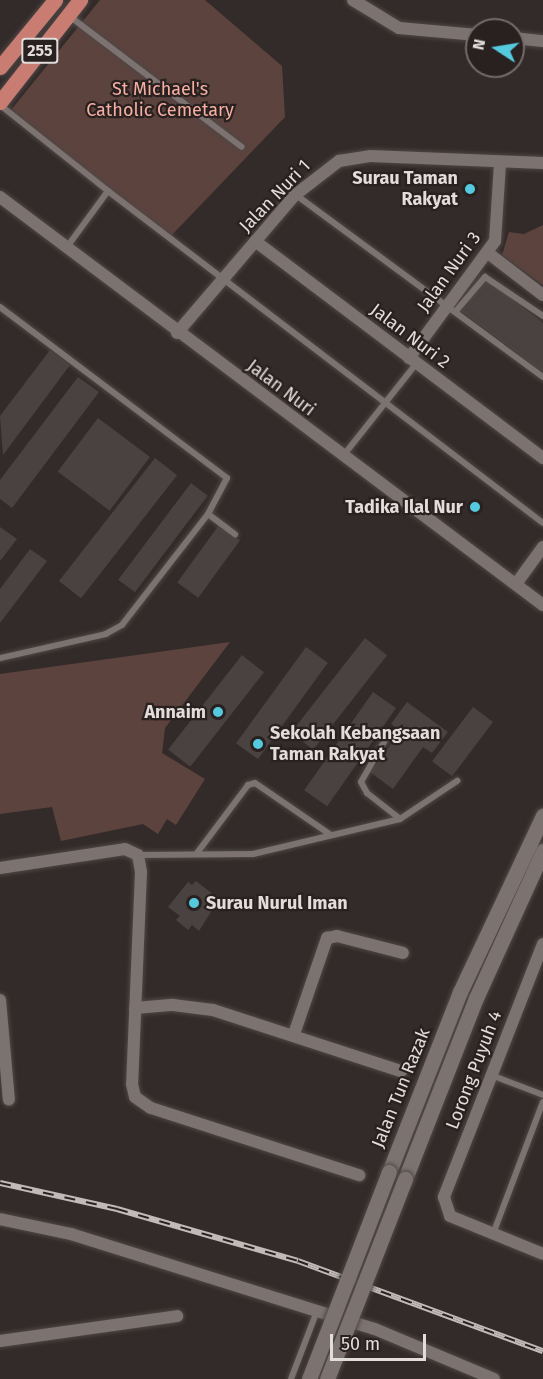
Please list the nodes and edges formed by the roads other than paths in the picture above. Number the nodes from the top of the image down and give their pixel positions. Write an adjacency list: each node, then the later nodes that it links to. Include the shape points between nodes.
1 (55, 0): 8 (main road, 255)
2 (80, 0): 4 (main road, 255)
3 (353, 0): 5 (street, via 399,28)
4 (68, 15): 9 (main road, 255); 10 (lane)
5 (465, 34)
6 (525, 39): 7 (street)
7 (543, 41)
8 (1, 65)
9 (0, 104): 13 (lane)
10 (243, 147)
11 (501, 163): 12 (street, Jalan Nuri 1); 14 (street, Jalan Nuri 1, via 353,158 324,170); 18 (street, Jalan Nuri 3, via 497,231)
12 (543, 163)
13 (108, 191): 17 (lane); 19 (lane)
14 (295, 195): 16 (street, Jalan Nuri 1); 22 (lane)
15 (0, 197): 17 (street, Jalan Nuri)
16 (255, 241): 19 (street, Jalan Nuri 1); 25 (street, Jalan Nuri 2)
17 (67, 247): 24 (street, Jalan Nuri)
18 (488, 253): 20 (street); 22 (street, Jalan Nuri 3)
19 (223, 280): 24 (street, Jalan Nuri 1); 27 (lane)
20 (543, 295)
21 (0, 307): 30 (lane, via 221,472 227,478 225,486)
22 (452, 308): 23 (lane, via 485,276); 25 (street, Jalan Nuri 3); 26 (lane)
23 (543, 316)
24 (177, 333): 28 (street, Jalan Nuri)
25 (412, 361): 27 (lane); 29 (street, Jalan Nuri 2)
26 (543, 377)
27 (385, 403): 28 (lane); 31 (lane)
28 (342, 456): 34 (street, Jalan Nuri)
29 (543, 458)
30 (208, 514): 32 (lane); 36 (lane, via 117,629)
31 (543, 524)
32 (235, 534)
33 (543, 547): 34 (street)
34 (516, 584): 35 (street, Jalan Nuri)
35 (543, 606)
36 (0, 658)
37 (388, 735): 40 (lane, via 361,782 367,793)
38 (457, 781): 40 (lane)
39 (543, 816): 64 (main road, Jalan Tun Razak, bridge, via 460,992)
40 (400, 819): 41 (lane)
41 (332, 835): 43 (lane, via 253,854); 43 (lane, via 255,783 248,785)
42 (543, 851): 65 (main road, Jalan Tun Razak, bridge, via 476,998)
43 (197, 853): 44 (lane)
44 (138, 855): 45 (street, via 125,849); 49 (street, via 141,872)
45 (0, 868)
46 (543, 944): 52 (street, Lorong Puyuh 4)
47 (403, 953): 50 (street, via 337,936 327,938)
48 (0, 1000): 54 (street)
49 (135, 1008): 50 (street, via 200,1008); 56 (street, via 132,1084 141,1103)
50 (294, 1034): 51 (street)
51 (401, 1071)
52 (491, 1075): 53 (lane); 58 (street, Lorong Puyuh 4, via 444,1197 446,1211 457,1220)
53 (543, 1095)
54 (9, 1100)
55 (543, 1102): 58 (lane)
56 (359, 1175)
57 (0, 1219): 60 (street, via 71,1234)
58 (493, 1235): 59 (street)
59 (543, 1254)
60 (317, 1311): 63 (lane); 66 (street, via 441,1354)
61 (177, 1316): 62 (street)
62 (0, 1341)
63 (291, 1379)
64 (309, 1379)
65 (327, 1379)
66 (494, 1379)

